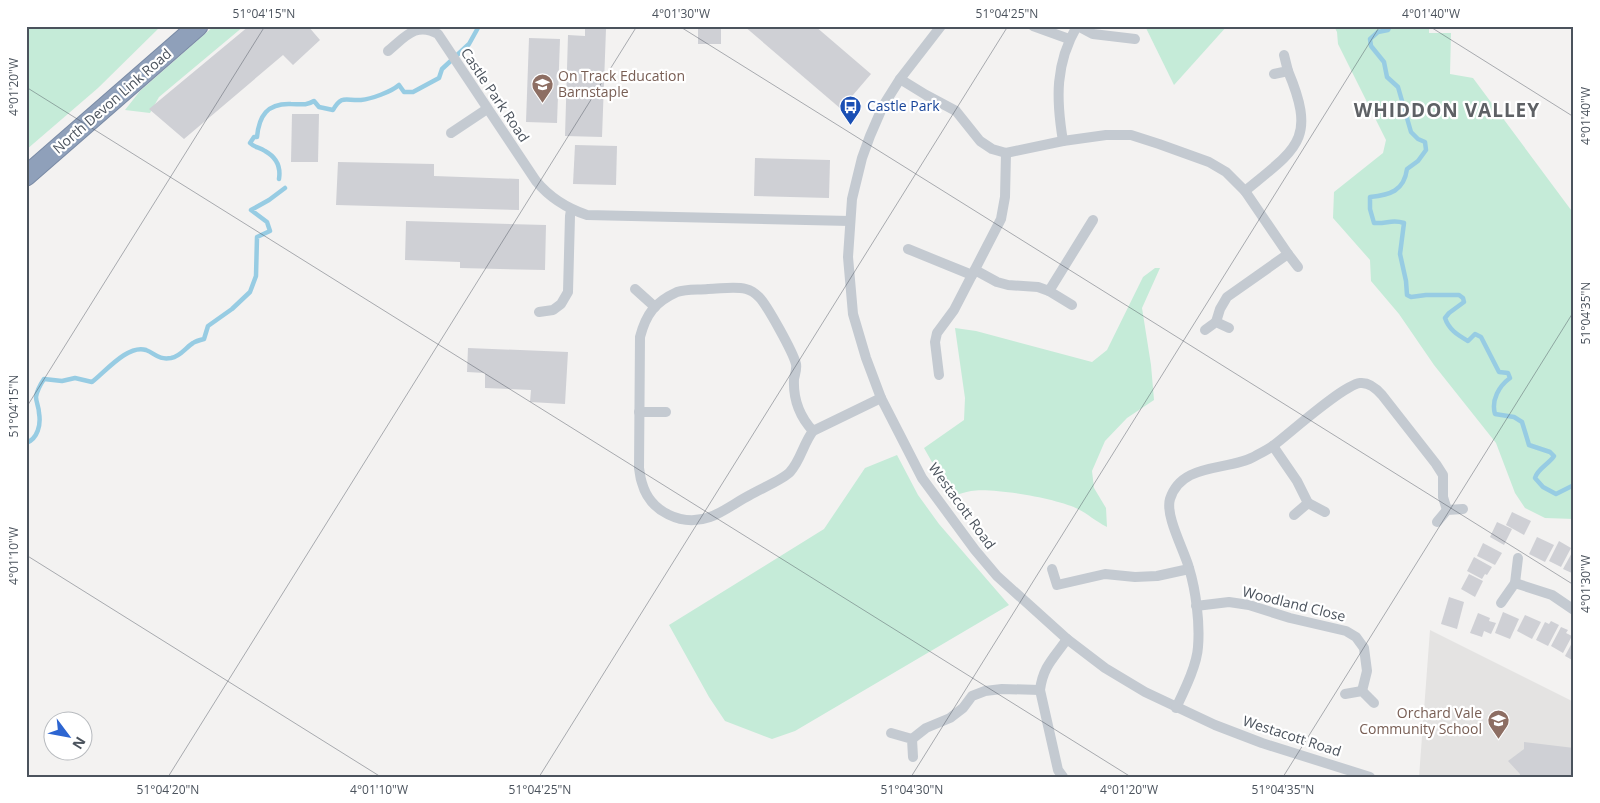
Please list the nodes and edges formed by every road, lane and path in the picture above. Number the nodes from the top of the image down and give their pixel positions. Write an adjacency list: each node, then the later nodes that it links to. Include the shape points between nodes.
1 (198, 26): 16 (highway, North Devon Link Road)
2 (941, 26): 11 (street, Westacott Road)
3 (1033, 26): 5 (street)
4 (1077, 26): 5 (street); 6 (street, via 1093,34)
5 (1069, 39): 14 (street, via 1062,58 1058,89 1058,116)
6 (1135, 39)
7 (388, 51): 12 (street, Castle Park Road, via 414,30 430,29 438,34)
8 (1284, 55): 9 (street)
9 (1288, 71): 10 (street); 17 (street, via 1297,94 1301,133 1287,157)
10 (1274, 74)
11 (900, 79): 15 (street, via 956,111 980,141); 20 (street, Westacott Road, via 883,106 862,158)
12 (487, 109): 13 (street); 18 (street, Castle Park Road, via 545,192)
13 (452, 133)
14 (1063, 141): 15 (street); 17 (street, via 1131,135 1209,162 1226,172)
15 (1006, 153): 24 (street, via 1001,219)
16 (26, 176)
17 (1245, 191): 22 (street)
18 (571, 210): 20 (street, Castle Park Road, via 587,215); 29 (street, via 568,292 553,310)
19 (1093, 220): 26 (street)
20 (850, 222): 34 (street, Westacott Road, via 848,257 853,314)
21 (908, 249): 24 (street)
22 (1288, 254): 23 (street); 30 (street, via 1227,297)
23 (1298, 268)
24 (973, 273): 26 (street, via 1008,285); 33 (street, via 954,310 937,333)
25 (635, 289): 28 (street)
26 (1049, 291): 27 (street)
27 (1072, 305)
28 (654, 307): 35 (street, via 644,322 640,337); 37 (street, via 682,290 747,289 758,296 793,355 795,396 799,410)
29 (539, 312)
30 (1216, 322): 31 (street); 32 (street)
31 (1229, 328)
32 (1205, 330)
33 (939, 375)
34 (882, 398): 37 (street); 52 (street, Westacott Road, via 922,478 975,550 997,576)
35 (639, 412): 36 (street); 37 (street, via 642,484 658,508 681,520 710,517 790,473)
36 (666, 412)
37 (813, 431)
38 (1273, 446): 39 (street); 41 (street, via 1354,384 1372,385 1443,475); 46 (street, via 1253,458 1190,474 1180,482 1168,511)
39 (1308, 503): 42 (street); 43 (street)
40 (1463, 509): 41 (street)
41 (1447, 510): 44 (street)
42 (1325, 512)
43 (1294, 515)
44 (1437, 522)
45 (1518, 558): 48 (street)
46 (1189, 568): 47 (street, via 1157,576 1105,574 1058,585); 50 (street)
47 (1052, 569)
48 (1515, 583): 49 (street); 51 (street, via 1552,595)
49 (1501, 603)
50 (1196, 606): 54 (street, Woodland Close, via 1229,602 1249,605 1346,631 1356,637 1364,648 1367,671); 57 (street, via 1198,648)
51 (1574, 610)
52 (1067, 639): 53 (street, via 1045,668); 57 (street, Westacott Road, via 1106,668)
53 (1040, 690): 59 (street, via 1002,689 972,696 950,718 926,728); 62 (street, via 1058,770)
54 (1362, 691): 55 (street); 56 (street)
55 (1345, 694)
56 (1374, 704)
57 (1176, 708): 61 (street, Westacott Road, via 1262,743)
58 (891, 733): 59 (street)
59 (912, 739): 60 (street)
60 (913, 757)
61 (1366, 776)
62 (1064, 777)

